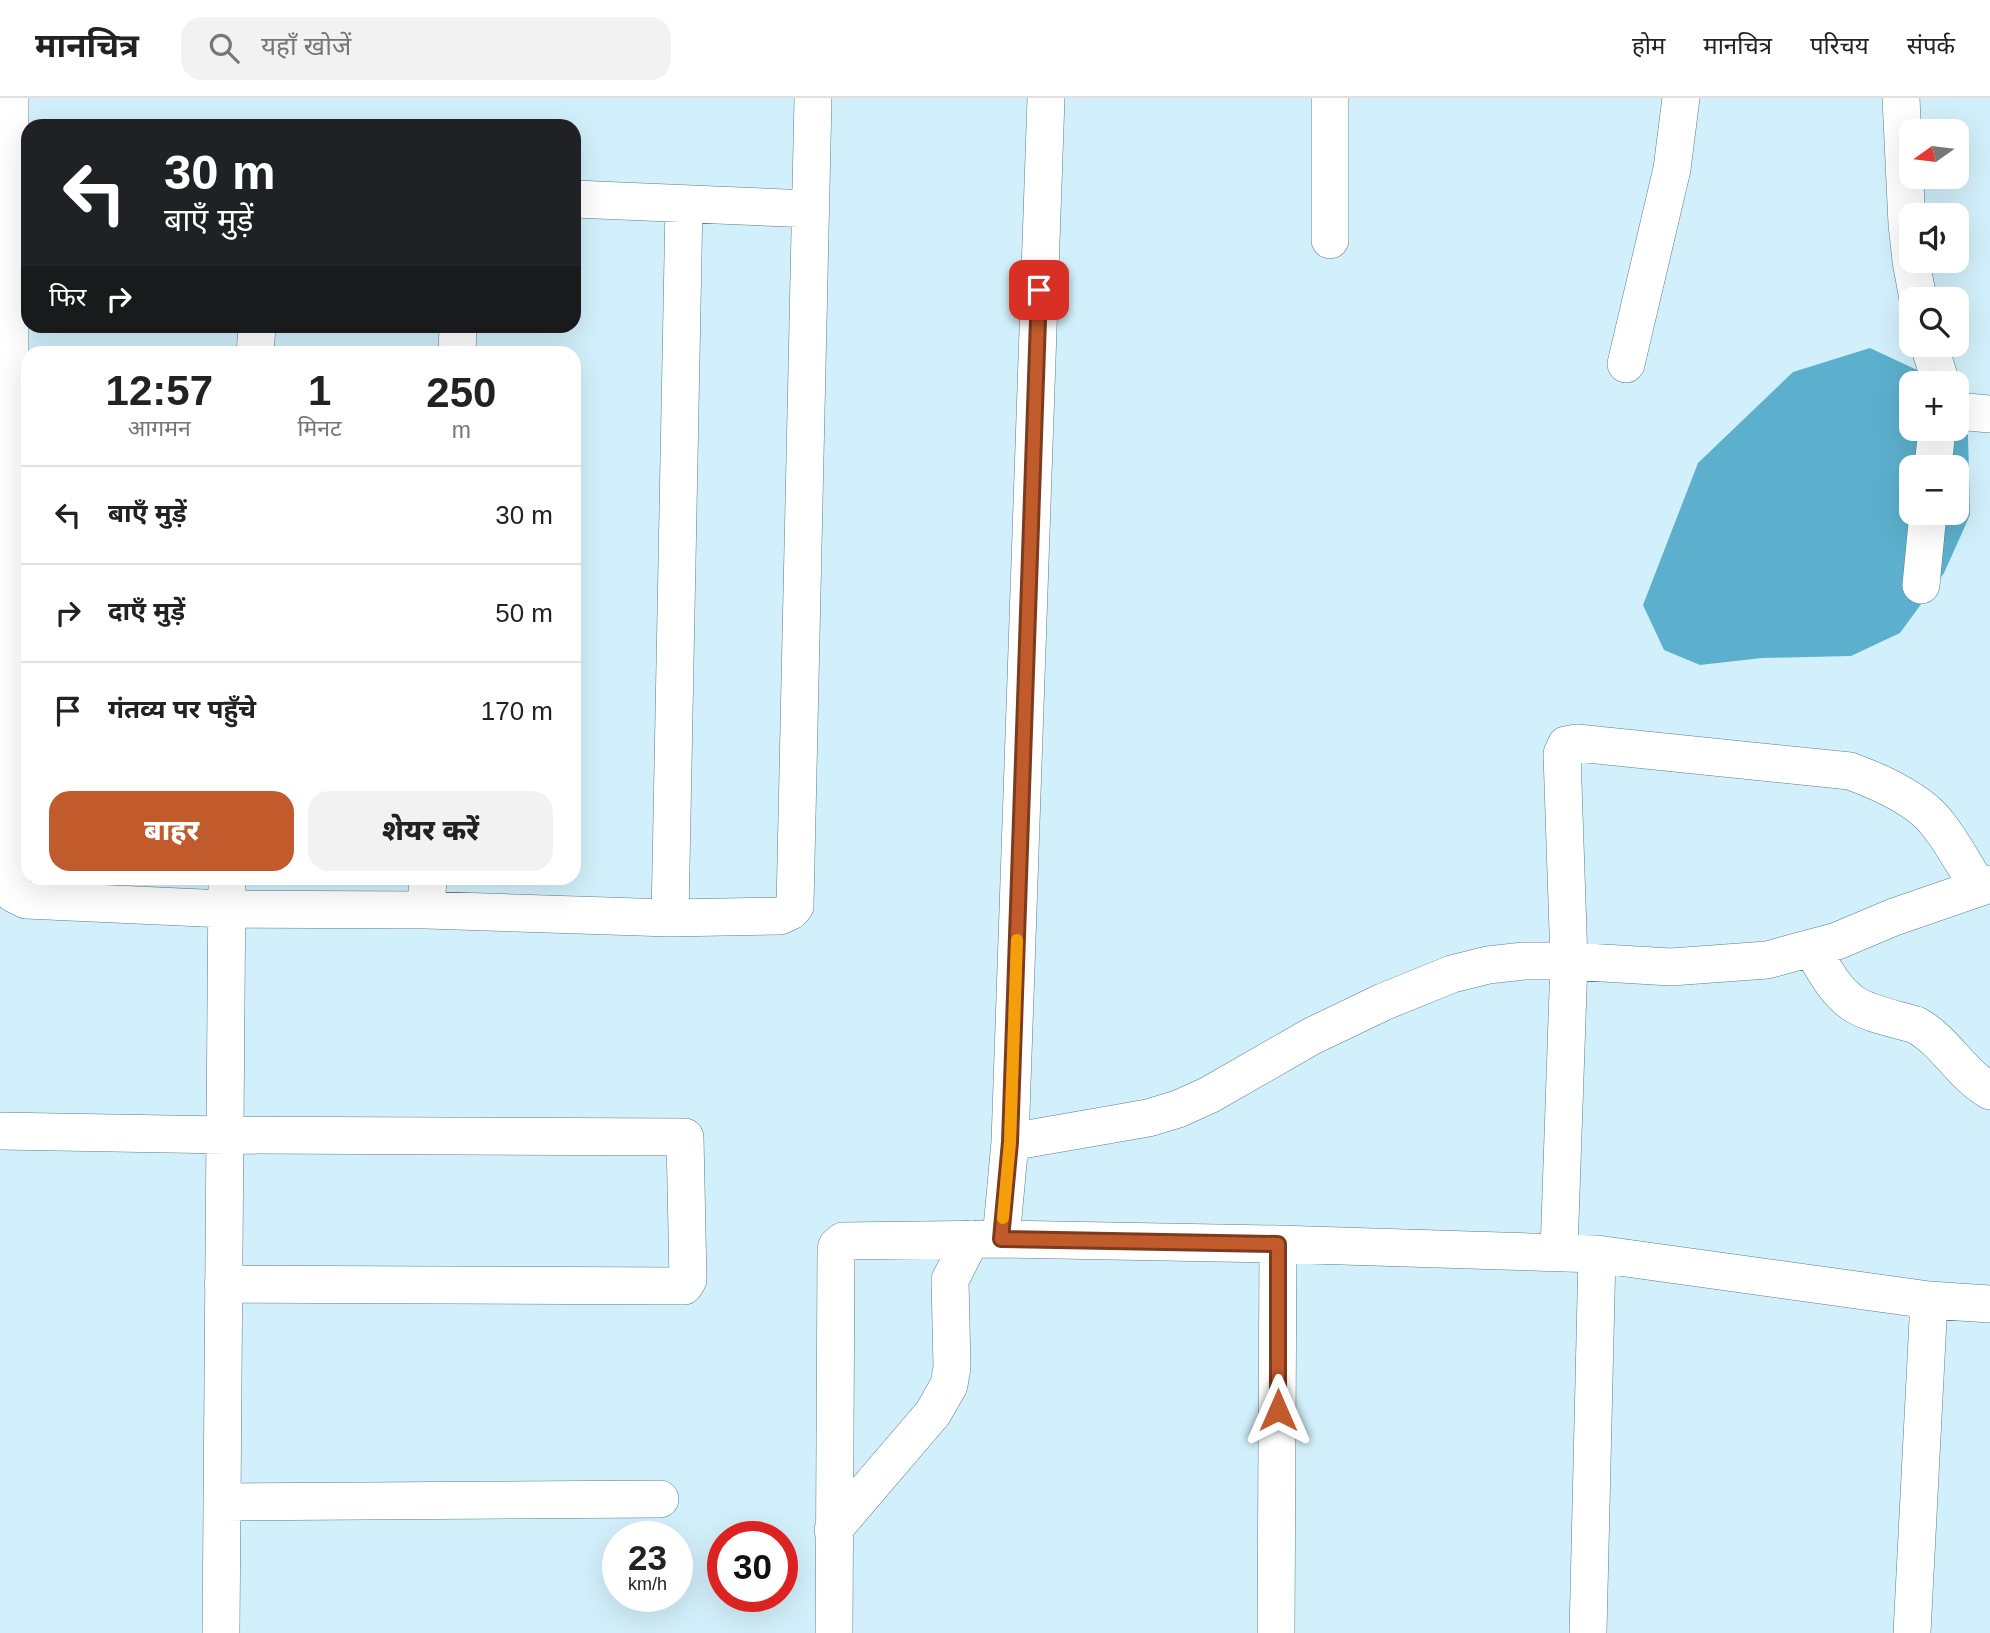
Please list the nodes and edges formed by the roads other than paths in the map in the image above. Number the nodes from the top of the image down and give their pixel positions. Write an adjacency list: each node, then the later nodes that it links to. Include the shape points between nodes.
1 (10, 98): 7 (street)
2 (813, 98): 11 (street)
3 (1046, 98): 27 (street)
4 (1330, 98): 12 (street)
5 (1681, 98): 13 (street, via 1672,169)
6 (1901, 98): 9 (street)
7 (18, 177): 19 (street, via 11,887 26,900)
8 (581, 199): 10 (street)
9 (1906, 203)
10 (684, 205): 11 (street); 21 (street)
11 (811, 209): 21 (street, via 795,906 780,916)
12 (1330, 240)
13 (1626, 364)
14 (1969, 412): 15 (street)
15 (1990, 414)
16 (1927, 525): 17 (street)
17 (1921, 586)
18 (1984, 886): 22 (street); 23 (street, via 1934,820 1879,782 1850,771 1570,743 1562,754)
19 (226, 894): 20 (street); 26 (street)
20 (427, 895): 21 (street)
21 (670, 918)
22 (1811, 948): 23 (street, via 1768,960 1671,967); 24 (street, via 1848,1000 1924,1030)
23 (1569, 961): 27 (street, via 1500,964 1452,974 1312,1036 1178,1109); 30 (street)
24 (1990, 1091)
25 (0, 1131): 26 (street)
26 (225, 1135): 32 (street); 32 (street, via 685,1136 688,1280 682,1287)
27 (1010, 1142): 28 (street)
28 (986, 1239): 29 (street); 37 (street, via 950,1280 952,1367 942,1400); 37 (street, via 848,1240 837,1246)
29 (1278, 1244): 30 (street); 40 (street)
30 (1559, 1252): 31 (street)
31 (1597, 1254): 33 (street); 41 (street)
32 (223, 1284): 36 (street)
33 (1929, 1300): 34 (street); 42 (street)
34 (1990, 1304)
35 (660, 1499): 36 (street)
36 (222, 1502): 38 (street)
37 (833, 1530): 39 (street)
38 (221, 1633)
39 (834, 1633)
40 (1276, 1633)
41 (1588, 1633)
42 (1912, 1633)

